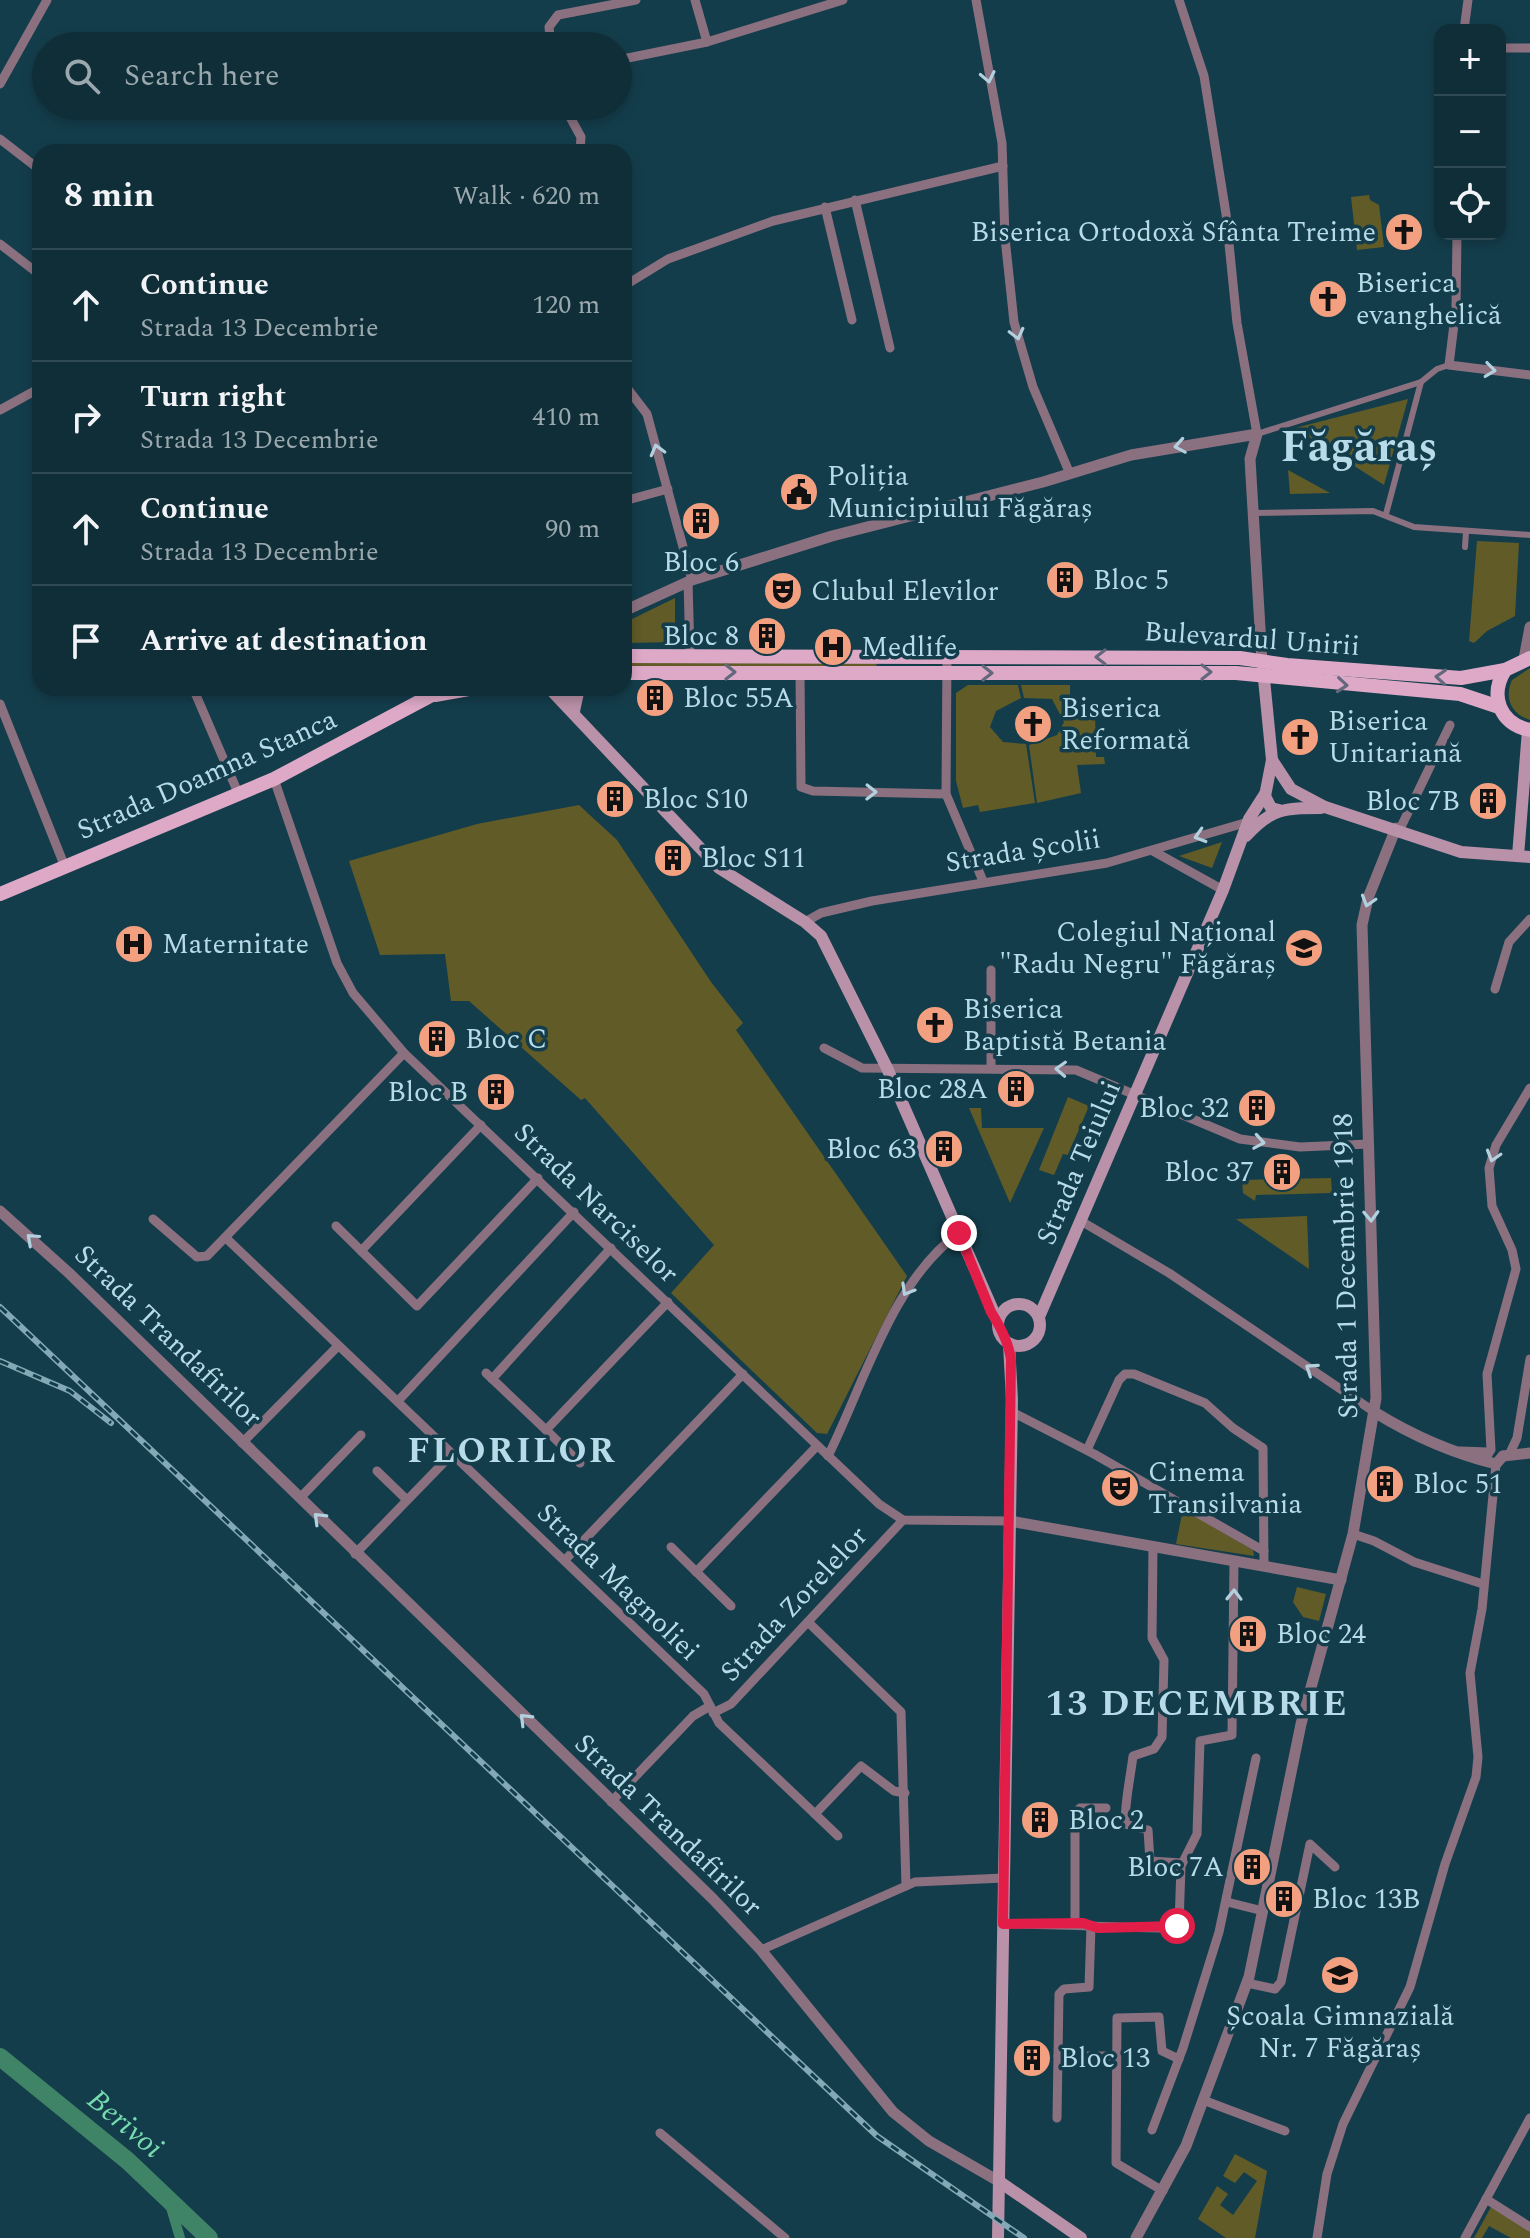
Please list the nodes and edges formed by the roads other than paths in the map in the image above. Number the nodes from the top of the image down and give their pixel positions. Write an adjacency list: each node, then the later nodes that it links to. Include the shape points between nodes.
1 (47, 0): 15 (street)
2 (636, 0): 10 (street, via 558,15)
3 (695, 0): 11 (street)
4 (843, 0): 8 (street)
5 (976, 0): 20 (street, one-way to 20)
6 (1179, 0): 35 (street, via 1206,87)
7 (1468, 0): 9 (street)
8 (824, 3): 11 (street)
9 (1465, 24)
10 (550, 32)
11 (707, 42): 14 (street)
12 (1506, 48): 13 (street)
13 (1530, 48)
14 (632, 57)
15 (0, 84)
16 (572, 120): 18 (street)
17 (0, 139): 19 (street)
18 (581, 144)
19 (32, 164)
20 (1003, 166): 21 (street); 36 (street, one-way to 36, via 1014,322 1037,398)
21 (855, 200): 22 (street); 28 (street)
22 (825, 207): 26 (street, via 697,248); 27 (street)
23 (1457, 240): 29 (street)
24 (0, 244): 25 (street)
25 (32, 269)
26 (632, 281)
27 (852, 320)
28 (890, 348)
29 (1449, 365): 30 (street, one-way to 30); 31 (street)
30 (1530, 375)
31 (1421, 382): 35 (street); 40 (street)
32 (32, 392): 34 (street)
33 (632, 394): 37 (street, one-way to 33, via 647,414)
34 (0, 410)
35 (1257, 434): 36 (street, one-way to 36, via 1131,455); 39 (street, via 1250,459)
36 (1070, 474): 44 (street)
37 (668, 489): 38 (street); 44 (street)
38 (632, 499)
39 (1252, 513): 40 (street); 52 (street)
40 (1386, 514): 41 (street, via 1414,527)
41 (1466, 532): 42 (street); 43 (street)
42 (1530, 535)
43 (1465, 547)
44 (690, 580): 45 (street); 48 (street)
45 (632, 607)
46 (1530, 627): 51 (street)
47 (632, 656): 48 (main road, Bulevardul Unirii)
48 (690, 656): 49 (main road, Bulevardul Unirii)
49 (881, 656): 50 (main road, Bulevardul Unirii); 56 (street)
50 (947, 656): 52 (main road, Bulevardul Unirii, one-way to 50, via 1240,658); 57 (street)
51 (1527, 658): 53 (main road, Bulevardul Unirii)
52 (1263, 669): 53 (main road, Bulevardul Unirii, one-way to 52, via 1461,678); 57 (main road, Bulevardul Unirii, one-way to 52); 64 (main road, Bulevardul Unirii, one-way to 64, via 1460,694); 68 (main road)
53 (1505, 670): 64 (main road, via 1497,692)
54 (800, 672): 55 (main road, Bulevardul Unirii, one-way to 54); 56 (main road, Bulevardul Unirii); 72 (street, one-way to 72, via 799,785 809,791)
55 (632, 673)
56 (881, 673): 57 (main road, Bulevardul Unirii)
57 (946, 673): 72 (street)
58 (196, 696): 73 (street)
59 (431, 696): 69 (main road, Strada Doamna Stanca)
60 (557, 696): 65 (main road)
61 (568, 696): 65 (main road)
62 (577, 696): 65 (main road)
63 (0, 704): 81 (street)
64 (1499, 707): 67 (main road, Bulevardul Unirii, via 1511,723)
65 (574, 714): 86 (main road, via 719,868)
66 (1450, 725): 77 (street)
67 (1529, 730): 80 (main road)
68 (1272, 760): 70 (main road); 71 (main road)
69 (274, 779): 73 (main road, Strada Doamna Stanca); 90 (street, Strada Narciselor, via 340,971)
70 (1288, 786): 71 (main road, via 1273,783); 74 (main road); 75 (main road, via 1292,802)
71 (1266, 792): 75 (main road, via 1267,805); 76 (main road)
72 (946, 794): 82 (street)
73 (239, 795): 81 (main road, Strada Doamna Stanca)
74 (1325, 807): 75 (main road); 77 (main road)
75 (1282, 810): 78 (main road, via 1261,819)
76 (1248, 822): 78 (main road); 79 (street, Strada Școlii, one-way to 79)
77 (1398, 829): 80 (main road, via 1461,852); 96 (street, Strada 1 Decembrie 1918, one-way to 96, via 1363,917)
78 (1244, 839): 83 (main road, Strada Teiului)
79 (1153, 851): 82 (street, Strada Școlii); 83 (street)
80 (1521, 858)
81 (65, 867): 84 (main road, Strada Doamna Stanca)
82 (988, 880): 86 (street, Strada Școlii, via 854,904)
83 (1223, 890): 94 (main road, Strada Teiului)
84 (0, 894)
85 (1530, 919): 88 (street, via 1509,942)
86 (805, 922): 91 (main road, via 826,943)
87 (991, 970): 92 (street)
88 (1495, 989)
89 (824, 1048): 91 (street, via 855,1066)
90 (404, 1053): 95 (street, Strada Narciselor); 104 (street)
91 (887, 1068): 92 (street); 103 (main road)
92 (991, 1068): 94 (street, one-way to 92, via 1076,1070)
93 (1530, 1088): 131 (street, one-way to 131, via 1496,1145 1489,1168 1492,1206 1516,1269 1487,1374)
94 (1135, 1094): 96 (street, one-way to 96, via 1250,1141 1300,1147); 101 (main road, Strada Teiului)
95 (481, 1125): 97 (street, Strada Narciselor); 106 (street)
96 (1369, 1144): 122 (street, Strada 1 Decembrie 1918, one-way to 122)
97 (538, 1178): 99 (street, Strada Narciselor); 106 (street, via 417,1306)
98 (0, 1211): 125 (street, Strada Trandafirilor, one-way to 98)
99 (574, 1212): 105 (street, Strada Narciselor); 120 (street)
100 (153, 1219): 104 (street, via 202,1258)
101 (1081, 1221): 107 (main road, Strada Teiului); 122 (street, one-way to 101, via 1169,1273)
102 (336, 1226): 106 (street)
103 (959, 1233): 108 (main road); 130 (street, one-way to 130, via 934,1253 909,1286)
104 (226, 1238): 116 (street, Strada Magnoliei)
105 (611, 1248): 109 (street, Strada Narciselor); 123 (street, via 489,1376)
106 (361, 1251)
107 (1053, 1285): 110 (main road, Strada Teiului); 112 (main road, Strada Teiului)
108 (981, 1286): 111 (main road); 113 (main road)
109 (668, 1302): 118 (street, Strada Narciselor); 123 (street)
110 (1027, 1305): 111 (main road); 112 (main road)
111 (1005, 1309): 113 (main road)
112 (1039, 1317): 115 (main road, via 1039,1334)
113 (998, 1322): 114 (main road)
114 (1009, 1344): 115 (main road); 119 (main road)
115 (1029, 1344): 119 (main road)
116 (338, 1346): 120 (street, Strada Magnoliei); 125 (street)
117 (1530, 1359): 131 (street, via 1517,1438)
118 (743, 1374): 126 (street, Strada Narciselor); 143 (street)
119 (1012, 1374): 121 (main road)
120 (398, 1401): 129 (street, Strada Magnoliei)
121 (1012, 1412): 127 (street); 137 (main road)
122 (1376, 1413): 131 (street, via 1428,1443 1456,1453); 138 (street, Strada 1 Decembrie 1918)
123 (546, 1430): 132 (street)
124 (361, 1435): 134 (street)
125 (242, 1443): 134 (street, Strada Trandafirilor)
126 (817, 1446): 130 (street, Strada Narciselor); 146 (street)
127 (1087, 1450): 141 (street); 141 (street, via 1125,1374 1205,1403 1263,1448)
128 (1530, 1453): 131 (street)
129 (452, 1454): 135 (street); 143 (street, Strada Magnoliei)
130 (828, 1456): 136 (street, Strada Narciselor)
131 (1496, 1456): 148 (street)
132 (580, 1463)
133 (377, 1471): 135 (street)
134 (300, 1498): 142 (street, Strada Trandafirilor, one-way to 134)
135 (407, 1500): 142 (street)
136 (903, 1520): 137 (street); 150 (street, Strada Zorelelor)
137 (1010, 1521): 140 (street); 160 (main road)
138 (1353, 1534): 147 (street, Strada 1 Decembrie 1918); 148 (street, via 1414,1562)
139 (671, 1547): 146 (street)
140 (1153, 1547): 144 (street); 158 (street, via 1152,1638 1164,1660 1162,1737 1154,1749 1133,1756 1125,1824 1147,1829 1150,1861)
141 (1264, 1551): 145 (street)
142 (355, 1554): 154 (street, Strada Trandafirilor, one-way to 142)
143 (565, 1560): 151 (street, Strada Magnoliei, via 704,1694)
144 (1234, 1562): 145 (street); 158 (street, one-way to 144, via 1197,1836 1200,1741 1232,1737)
145 (1264, 1566): 147 (street)
146 (696, 1572): 149 (street)
147 (1341, 1580): 163 (street, Strada 1 Decembrie 1918, via 1301,1724)
148 (1483, 1584): 186 (street, via 1470,1673 1476,1777 1410,1987 1343,2124 1327,2174)
149 (731, 1606)
150 (808, 1622): 151 (street, Strada Zorelelor, via 731,1704); 153 (street, via 899,1708)
151 (712, 1709): 154 (street, Strada Zorelelor, via 693,1716); 156 (street, Strada Magnoliei, via 719,1723)
152 (1256, 1758): 162 (street)
153 (905, 1793): 156 (street, via 894,1791 861,1766); 161 (street)
154 (611, 1802): 167 (street, Strada Trandafirilor)
155 (1106, 1808): 164 (street, via 1080,1808 1075,1813)
156 (815, 1814): 157 (street, Strada Magnoliei)
157 (838, 1836)
158 (1182, 1863): 166 (street, via 1176,1927)
159 (1335, 1867): 168 (street, via 1310,1844 1281,1982 1275,1989)
160 (1004, 1878): 161 (street, via 927,1880); 165 (main road)
161 (906, 1886): 167 (street)
162 (1227, 1902): 163 (street); 171 (street)
163 (1263, 1911): 168 (street, Strada 1 Decembrie 1918)
164 (1075, 1923): 165 (street); 166 (street)
165 (1003, 1924): 178 (main road)
166 (1091, 1926): 169 (street, via 1090,1985 1060,1993)
167 (761, 1950): 178 (street, Strada Trandafirilor, via 893,2112 929,2141)
168 (1247, 1983): 172 (street, Strada 1 Decembrie 1918)
169 (1058, 2056): 170 (street); 173 (street)
170 (1116, 2056): 171 (street, via 1118,2017 1156,2016 1162,2051); 179 (street, via 1116,2163)
171 (1179, 2059): 175 (street)
172 (1203, 2100): 176 (street); 179 (street, Strada 1 Decembrie 1918)
173 (1057, 2118)
174 (1530, 2118): 180 (street)
175 (1152, 2130)
176 (1285, 2131)
177 (660, 2133): 182 (street)
178 (1000, 2182): 183 (main road); 184 (main road)
179 (1163, 2191): 185 (street, Strada 1 Decembrie 1918)
180 (1486, 2199): 181 (street); 187 (street)
181 (1530, 2227)
182 (785, 2238)
183 (998, 2238)
184 (1081, 2238)
185 (1136, 2238)
186 (1317, 2238)
187 (1465, 2238)

